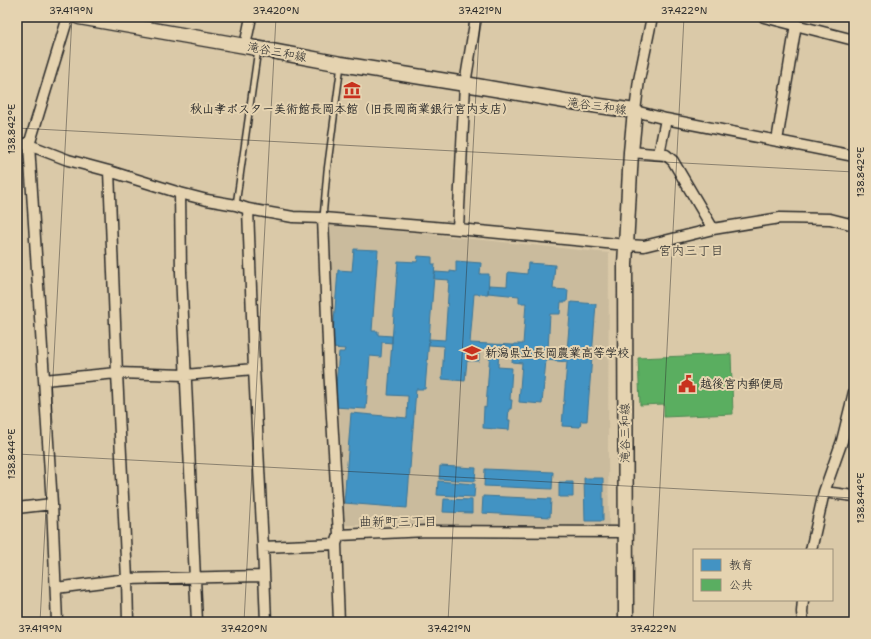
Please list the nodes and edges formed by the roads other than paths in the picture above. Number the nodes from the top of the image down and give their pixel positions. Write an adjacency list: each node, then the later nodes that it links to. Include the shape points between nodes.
1 (68, 17): 16 (street)
2 (79, 17): 9 (main road, 滝谷三和線)
3 (252, 17): 9 (street)
4 (476, 17): 11 (street)
5 (652, 17): 12 (street)
6 (764, 17): 7 (street)
7 (796, 24): 8 (street); 14 (street)
8 (854, 40)
9 (252, 47): 10 (main road, 滝谷三和線); 22 (lane)
10 (341, 64): 11 (main road, 滝谷三和線); 24 (lane)
11 (465, 84): 12 (main road, 滝谷三和線); 26 (street)
12 (635, 112): 13 (street); 17 (main road, 滝谷三和線)
13 (666, 119): 14 (street); 18 (street)
14 (777, 141): 19 (street)
15 (17, 143): 16 (street)
16 (29, 145): 20 (street, via 68,160); 32 (street)
17 (631, 152): 18 (street); 28 (main road, 滝谷三和線)
18 (660, 154): 27 (street, via 673,161)
19 (854, 156)
20 (109, 171): 21 (street); 30 (street)
21 (180, 194): 22 (street); 31 (street)
22 (236, 205): 23 (street)
23 (248, 209): 24 (street, via 293,217); 29 (street)
24 (323, 218): 26 (street); 39 (street)
25 (854, 224): 27 (street, via 830,219 780,218)
26 (458, 229): 28 (street)
27 (713, 229): 28 (street, via 644,246)
28 (626, 245): 38 (main road, 滝谷三和線)
29 (254, 368): 31 (street); 40 (street)
30 (117, 373): 31 (street); 32 (street); 44 (street)
31 (185, 374): 43 (street)
32 (44, 380): 36 (street)
33 (854, 392): 34 (street, via 842,441)
34 (824, 492): 35 (street); 41 (street)
35 (854, 496)
36 (52, 504): 37 (street); 45 (street)
37 (17, 508)
38 (625, 532): 39 (street, via 428,531); 52 (main road, 滝谷三和線)
39 (337, 540): 40 (street); 51 (street)
40 (263, 547): 42 (street)
41 (811, 549)
42 (264, 576): 43 (street); 50 (street)
43 (195, 578): 44 (street); 49 (street)
44 (127, 579): 45 (street); 48 (street)
45 (56, 588): 47 (street)
46 (803, 601): 53 (street)
47 (57, 622)
48 (128, 622)
49 (197, 622)
50 (266, 622)
51 (339, 622)
52 (626, 622)
53 (803, 622)

